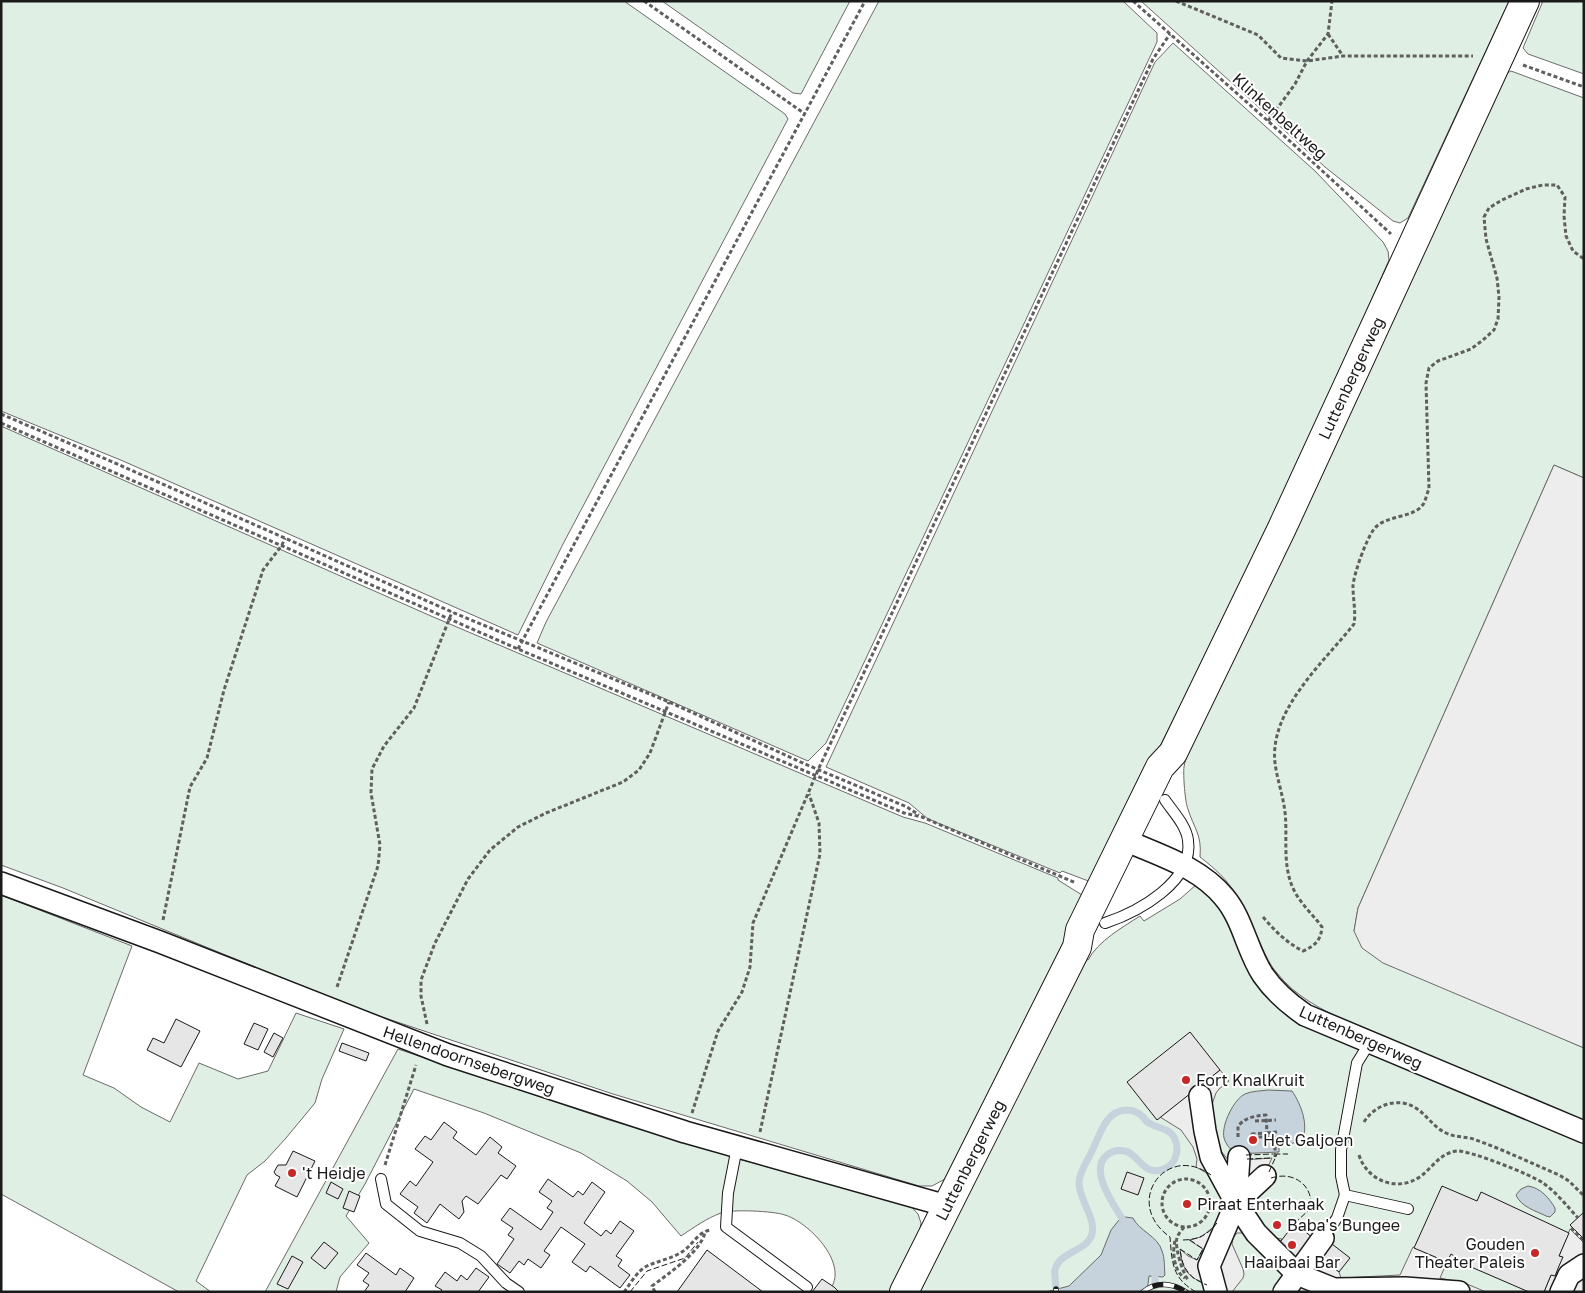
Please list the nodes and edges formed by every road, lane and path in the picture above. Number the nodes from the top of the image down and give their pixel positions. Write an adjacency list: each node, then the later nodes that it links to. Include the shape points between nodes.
1 (644, 1): 14 (path)
2 (865, 1): 14 (path)
3 (1133, 1): 7 (path, Klinkenbeltweg)
4 (1176, 1): 12 (path, via 1258,35 1281,58)
5 (1332, 1): 8 (path)
6 (1525, 1): 11 (street, Luttenbergerweg)
7 (1170, 34): 15 (path, Klinkenbeltweg); 29 (path, via 1153,59)
8 (1328, 34): 9 (path); 12 (path)
9 (1343, 56): 10 (path); 12 (path)
10 (1462, 56)
11 (1499, 56): 13 (path); 16 (street, Luttenbergerweg)
12 (1307, 61): 15 (path)
13 (1584, 87)
14 (805, 114): 24 (path)
15 (1268, 121): 16 (path, Klinkenbeltweg)
16 (1410, 250): 28 (street, Luttenbergerweg, via 1282,528)
17 (1584, 259): 38 (path, via 1573,251 1566,236 1565,197 1557,185 1543,185 1518,193 1489,208 1484,217 1499,296 1494,330 1471,349 1448,356 1429,368 1426,383 1428,489 1423,505 1412,513 1395,516 1376,527 1367,541 1353,584 1354,624 1312,672 1285,714 1275,740 1289,874 1296,894 1322,927 1322,936 1314,947 1303,951 1272,928)
18 (1, 414): 20 (path)
19 (1, 423): 21 (path)
20 (284, 538): 21 (path); 22 (path)
21 (282, 545): 23 (path); 40 (path, via 263,570 224,690 207,758 190,786)
22 (452, 612): 23 (path); 24 (path)
23 (450, 618): 25 (path); 42 (path, via 414,708 384,746 372,769 371,793 380,845 378,866)
24 (522, 640): 25 (path); 26 (path)
25 (518, 649): 27 (path)
26 (669, 702): 27 (path); 29 (path)
27 (665, 712): 30 (path); 44 (path, via 650,753 639,770 622,782 518,827 490,850 468,879 435,943 421,980 427,1021)
28 (1173, 753): 32 (street, Luttenbergerweg, via 1177,772); 34 (street, Luttenbergerweg, via 1160,766)
29 (818, 770): 30 (path); 33 (path, via 907,807)
30 (816, 775): 31 (path); 33 (path, via 904,813)
31 (809, 793): 50 (path, via 753,923 750,968 742,992 718,1032); 54 (path, via 819,823 820,854)
32 (1165, 800): 34 (street, Luttenbergerweg); 35 (lane, via 1188,838)
33 (922, 817): 37 (path)
34 (1134, 844): 35 (street, Luttenbergerweg); 37 (street, Luttenbergerweg); 39 (street, Luttenbergerweg)
35 (1185, 865): 39 (lane, via 1167,889 1142,907 1121,918); 43 (street, Luttenbergerweg, via 1216,888 1232,908 1263,974 1277,992 1305,1015)
36 (1, 883): 40 (street, Hellendoornsebergweg)
37 (1098, 893): 41 (street, Luttenbergerweg, via 1080,930)
38 (1261, 914)
39 (1104, 922): 41 (street, Luttenbergerweg, via 1094,938)
40 (160, 942): 42 (street, Hellendoornsebergweg)
41 (1077, 947): 63 (street, Luttenbergerweg)
42 (329, 1009): 44 (street, Hellendoornsebergweg)
43 (1370, 1042): 53 (street, Luttenbergerweg); 60 (lane, via 1357,1063 1341,1150)
44 (423, 1046): 50 (street, Hellendoornsebergweg); 59 (path)
45 (1200, 1096): 62 (street, via 1211,1157)
46 (1276, 1120): 48 (path)
47 (1255, 1121): 48 (path)
48 (1266, 1121): 51 (path); 57 (path, via 1266,1115 1253,1116 1238,1126)
49 (1362, 1124): 61 (path, via 1381,1107 1394,1102 1407,1104 1421,1110 1445,1133 1476,1140 1558,1174)
50 (685, 1132): 54 (street, Hellendoornsebergweg)
51 (1267, 1132): 52 (path); 56 (path, via 1252,1134 1252,1137 1275,1137)
52 (1277, 1132)
53 (1584, 1132)
54 (746, 1149): 63 (street, Hellendoornsebergweg); 66 (lane, via 728,1193)
55 (1358, 1151): 65 (path, via 1370,1174 1392,1183 1414,1180 1444,1155 1457,1151 1471,1152 1544,1184)
56 (1276, 1154)
57 (1239, 1157): 62 (street)
58 (1265, 1176): 62 (street)
59 (381, 1179): 77 (lane, via 386,1204 420,1231 460,1243 481,1256)
60 (1345, 1195): 64 (lane); 70 (lane, via 1337,1218)
61 (1584, 1196)
62 (1230, 1204): 72 (street, via 1256,1233 1271,1242); 81 (street, via 1209,1266)
63 (947, 1206): 80 (street, Luttenbergerweg)
64 (1408, 1209)
65 (1578, 1218)
66 (726, 1226): 69 (path); 74 (lane)
67 (1184, 1227): 67 (path, via 1171,1222 1162,1202 1167,1188 1187,1179 1195,1181 1207,1192 1209,1209 1200,1222); 73 (path, via 1176,1238 1180,1264 1186,1278)
68 (1574, 1228): 71 (path, via 1572,1230)
69 (705, 1231): 78 (path, via 680,1254 646,1266); 79 (path, via 685,1261 652,1286)
70 (1323, 1238): 72 (street)
71 (1584, 1241)
72 (1297, 1274): 75 (street, via 1334,1289); 82 (street)
73 (1194, 1284)
74 (807, 1287)
75 (1405, 1290): 76 (street)
76 (1457, 1291)
77 (519, 1292)
78 (624, 1292)
79 (655, 1292)
80 (904, 1292)
81 (1216, 1292)
82 (1284, 1292)

